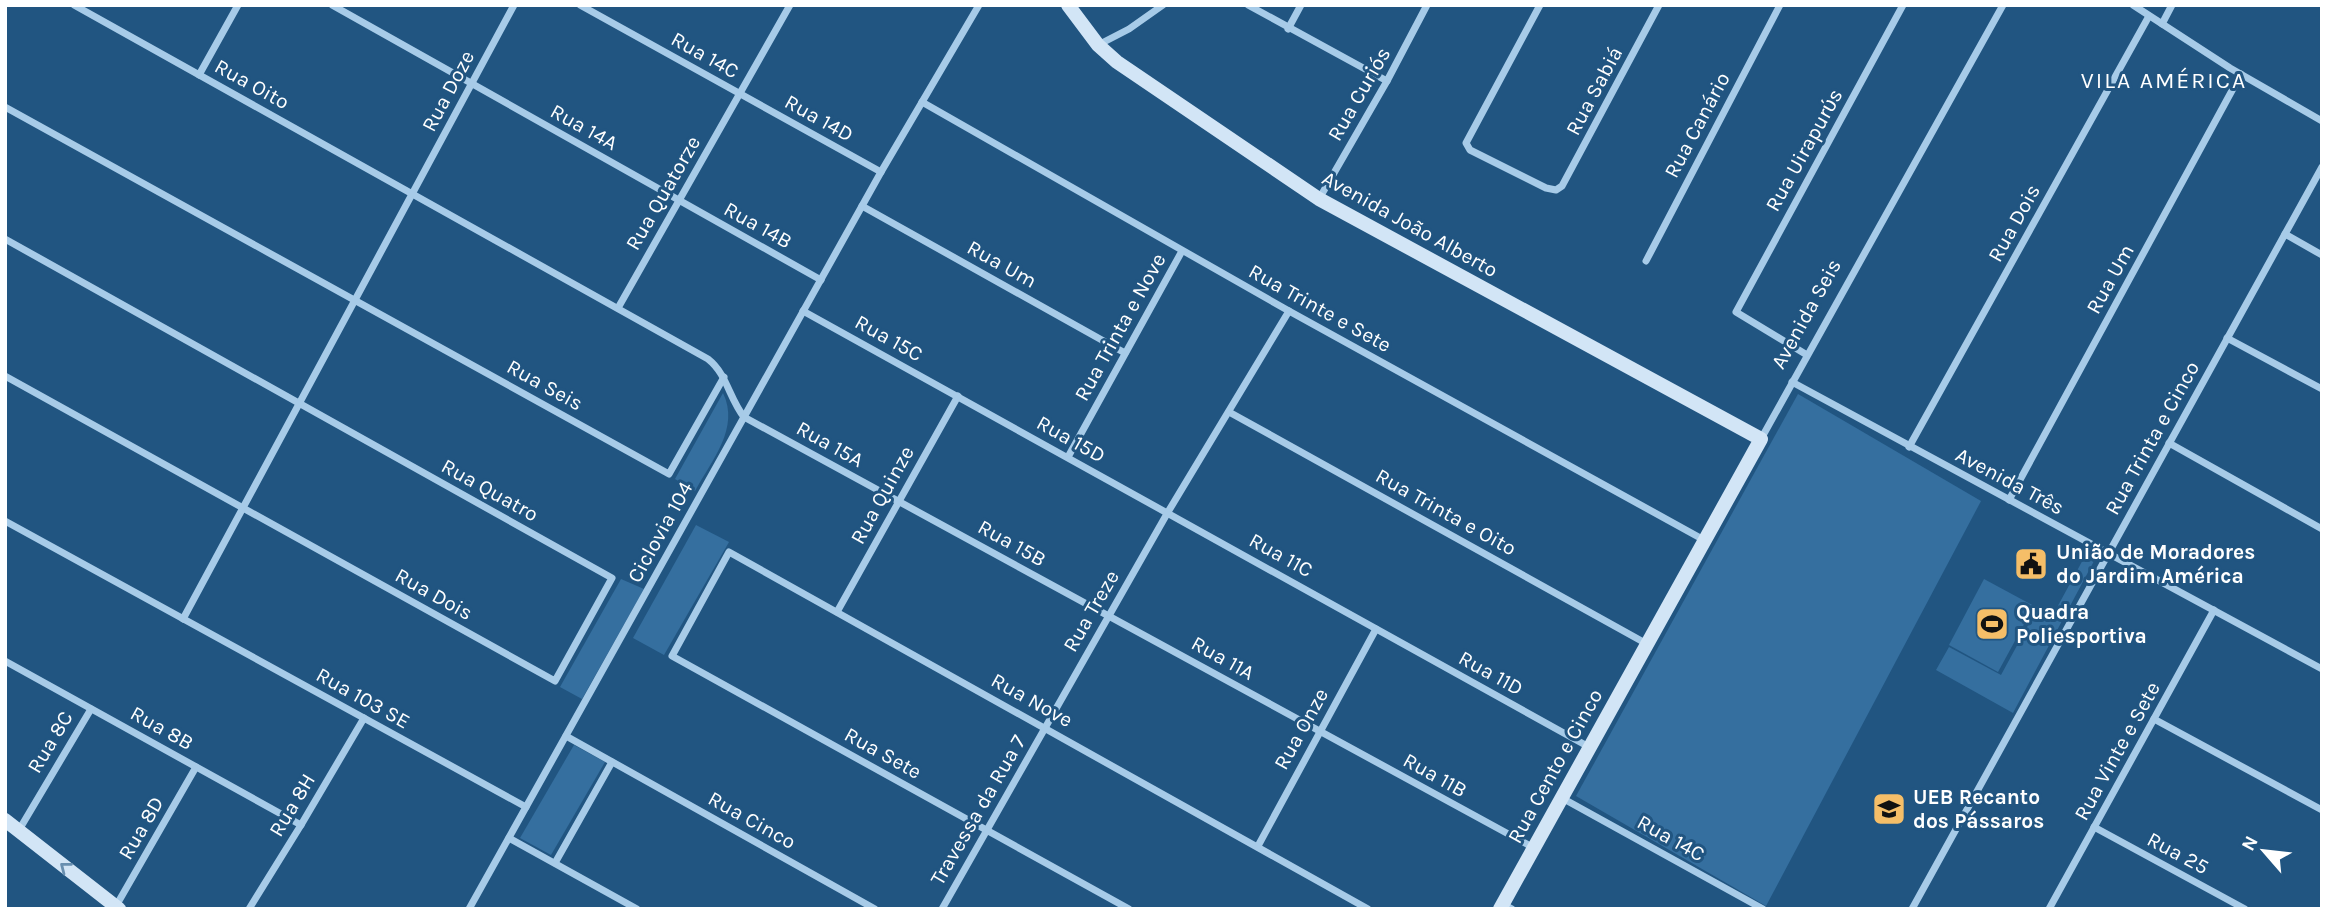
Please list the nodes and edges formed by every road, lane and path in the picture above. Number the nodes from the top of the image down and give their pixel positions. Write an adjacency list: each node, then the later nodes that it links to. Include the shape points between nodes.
1 (74, 5): 25 (street, Rua Oito)
2 (238, 5): 25 (street)
3 (332, 5): 27 (street, Rua 14A)
4 (514, 5): 27 (street, Rua Doze)
5 (580, 5): 28 (street, Rua 14C)
6 (790, 5): 28 (street, Rua Quatorze)
7 (979, 5): 29 (street, Ciclovia 104)
8 (1068, 5): 23 (street, Avenida João Alberto)
9 (1163, 5): 23 (street)
10 (1248, 5): 22 (street)
11 (1301, 5): 22 (street)
12 (1427, 5): 26 (street, Rua Curiós)
13 (1540, 5): 14 (street, Rua Sabiá, via 1467,138 1467,146 1556,190)
14 (1659, 5)
15 (1780, 5): 42 (street, Rua Canário)
16 (1903, 5): 50 (street, Rua Uirapurύs, via 1736,312)
17 (2003, 5): 50 (street, Avenida Seis)
18 (2133, 5): 20 (street)
19 (2172, 5): 21 (street)
20 (2149, 16): 21 (street); 61 (street, Rua Dois)
21 (2162, 24): 24 (street)
22 (1289, 29): 26 (street)
23 (1098, 45): 35 (street, Avenida João Alberto, via 1137,78)
24 (2241, 74): 31 (street); 63 (street, Rua Um)
25 (199, 75): 34 (street, Rua Oito)
26 (1387, 81): 35 (street, Rua Curiós)
27 (472, 84): 34 (street, Rua Doze); 36 (street, Rua 14A)
28 (740, 94): 33 (street, Rua 14D); 36 (street, Rua Quatorze)
29 (922, 102): 33 (street, Ciclovia 104); 40 (street, Rua Trinte e Sete)
30 (5, 107): 44 (street, Rua Seis)
31 (2322, 121)
32 (2322, 167): 38 (street, Rua Trinta e Cinco)
33 (881, 172): 37 (street, Ciclovia 104)
34 (412, 194): 44 (street); 45 (street, Rua Oito)
35 (1319, 199): 59 (street, Avenida João Alberto)
36 (679, 200): 43 (street, Rua 14B); 45 (street, Rua Quatorze)
37 (862, 206): 43 (street, Ciclovia 104); 49 (street, Rua Um)
38 (2285, 234): 41 (street); 48 (street, Rua Trinta e Cinco)
39 (5, 239): 56 (street, Rua Quatro)
40 (1182, 251): 47 (street, Rua Trinte e Sete); 49 (street, Rua Trinta e Nove)
41 (2322, 255)
42 (1646, 261)
43 (821, 280): 46 (street, Ciclovia 104)
44 (355, 300): 52 (street, Rua Seis, via 669,474); 56 (street)
45 (618, 309): 52 (street, Rua Oito, via 708,359)
46 (803, 311): 55 (street, Rua 15C); 58 (street, Ciclovia 104)
47 (1289, 311): 57 (street); 69 (street, Rua Trinte e Sete)
48 (2227, 338): 54 (street); 60 (street, Rua Trinta e Cinco)
49 (1125, 353): 62 (street, Rua Trinta e Nove)
50 (1807, 355): 53 (street, Avenida Seis)
51 (5, 376): 65 (street, Rua Dois)
52 (724, 377): 58 (street, Rua Oito)
53 (1792, 382): 59 (street, Avenida Seis); 61 (street, Avenida Três)
54 (2322, 389)
55 (958, 396): 62 (street, Rua 15D); 64 (street, Rua Quinze)
56 (299, 404): 65 (street); 76 (street, Rua Quatro, via 612,578)
57 (1229, 412): 66 (street); 78 (street, Rua Trinta e Oito)
58 (744, 417): 64 (street, Rua 15A); 86 (street, Ciclovia 104)
59 (1761, 439): 69 (street, Avenida Seis)
60 (2169, 443): 68 (street); 70 (street, Rua Trinta e Cinco)
61 (1909, 447): 63 (street, Avenida Três)
62 (1068, 457): 66 (street, Rua 15D)
63 (2009, 500): 70 (street, Avenida Três)
64 (899, 501): 73 (street, Rua Quinze); 74 (street, Rua 15B)
65 (243, 509): 75 (street); 76 (street, Rua Dois, via 555,681)
66 (1168, 512): 74 (street, Rua Treze); 77 (street, Rua 11C)
67 (5, 521): 75 (street, Rua 103 SE)
68 (2322, 529)
69 (1704, 540): 78 (street, Avenida Seis)
70 (2108, 554): 72 (street, Avenida Três); 113 (street, Rua Trinta e Cinco)
71 (700, 604): 73 (street, Rua Nove, via 729,552); 97 (street, Rua Sete, via 671,656)
72 (2214, 610): 80 (street, Avenida Três); 83 (street, Rua Vinte e Sete)
73 (837, 612): 84 (street, Rua Nove)
74 (1108, 616): 84 (street, Rua Treze); 85 (street, Rua 11A)
75 (183, 619): 82 (street, Rua 103 SE)
76 (584, 629)
77 (1376, 629): 85 (street, Rua Onze); 87 (street, Rua 11D)
78 (1647, 643): 87 (street, Rua Cento e Cinco)
79 (5, 661): 81 (street, Rua 8B)
80 (2322, 669)
81 (91, 709): 89 (street, Rua 8B); 96 (street, Rua 8C)
82 (364, 718): 91 (street, Rua 103 SE); 94 (street, Rua 8H)
83 (2154, 719): 92 (street); 95 (street, Rua Vinte e Sete)
84 (1045, 728): 97 (street, Travessa da Rua 7); 99 (street, Rua Nove)
85 (1320, 732): 99 (street, Rua Onze); 100 (street, Rua 11B)
86 (566, 736): 88 (street, Rua Cinco); 91 (street, Ciclovia 104)
87 (1589, 747): 90 (street, Rua Cento e Cinco)
88 (612, 762): 101 (street); 108 (street, Rua Cinco)
89 (196, 767): 94 (street, Rua 8B); 103 (street, Rua 8D)
90 (1561, 798): 100 (street, Rua Cento e Cinco); 112 (street, Rua 14C)
91 (526, 807): 98 (street, Ciclovia 104)
92 (2322, 810)
93 (5, 820): 96 (street)
94 (301, 825): 105 (street, Rua 8H)
95 (2094, 827): 114 (street, Rua Vinte e Sete); 115 (street, Rua 25)
96 (19, 830): 103 (street, one-way to 96)
97 (986, 830): 109 (street, Travessa da Rua 7); 110 (street, Rua Sete)
98 (509, 838): 101 (street); 106 (street, Ciclovia 104)
99 (1258, 846): 102 (street, Rua Nove)
100 (1534, 848): 104 (street, Rua Cento e Cinco)
101 (555, 863): 107 (street)
102 (1358, 906): 111 (street, Rua Nove)
103 (118, 907)
104 (1505, 907)
105 (249, 909)
106 (469, 909)
107 (637, 909)
108 (874, 909)
109 (942, 909)
110 (1129, 909)
111 (1368, 909)
112 (1763, 909)
113 (1912, 909)
114 (2049, 909)
115 (2245, 909)

